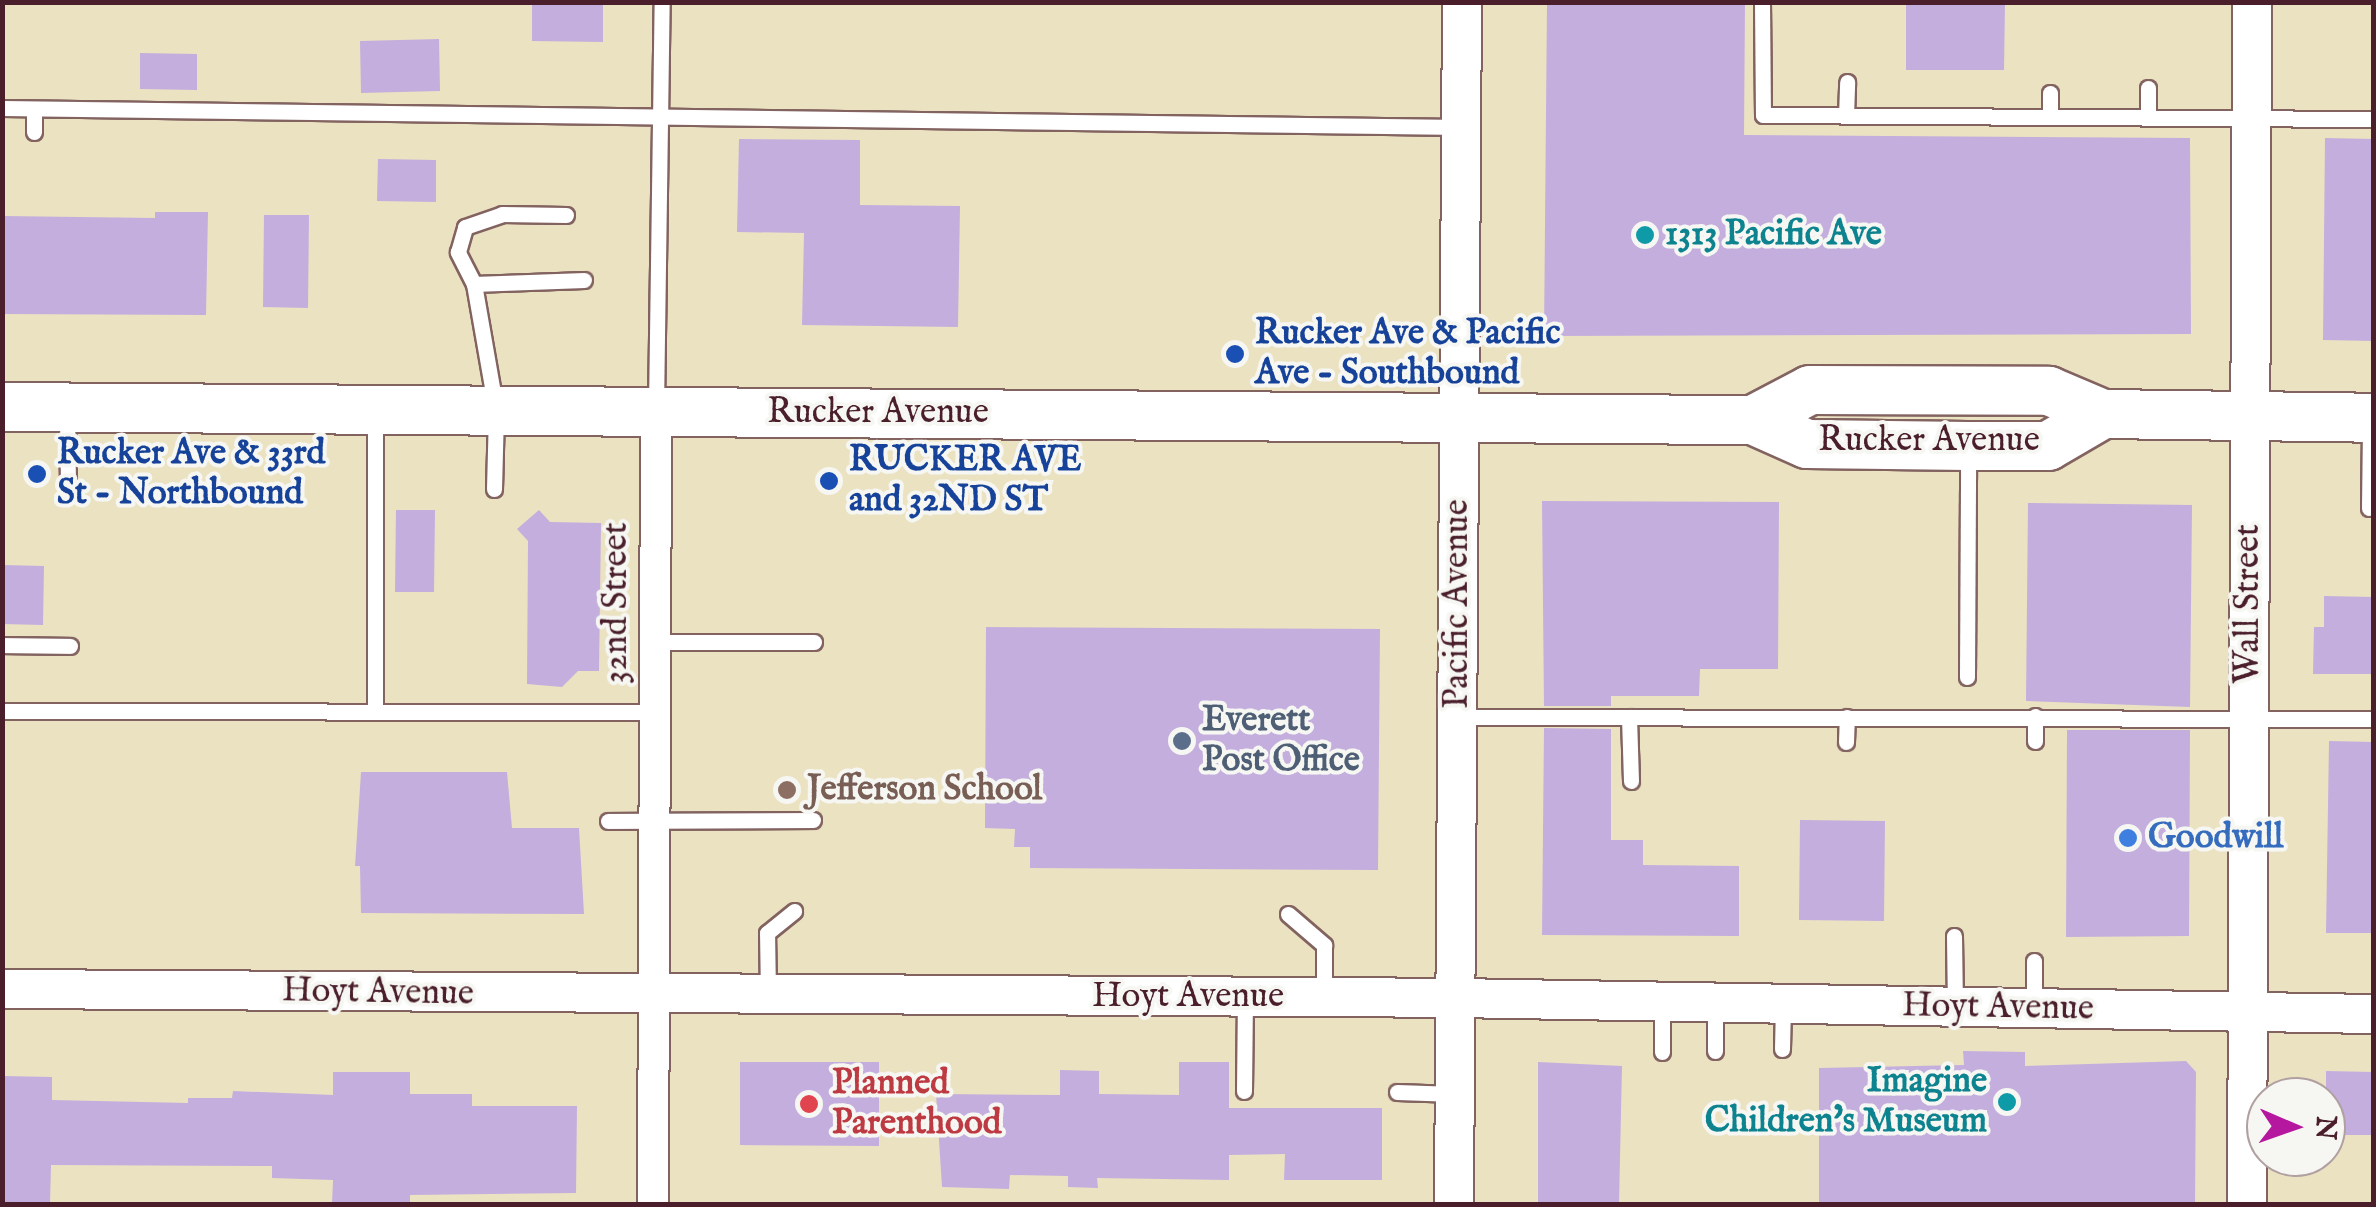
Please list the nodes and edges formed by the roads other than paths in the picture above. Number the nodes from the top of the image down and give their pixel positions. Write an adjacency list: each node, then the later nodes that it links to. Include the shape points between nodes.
1 (662, 2): 11 (lane, 32nd Street)
2 (1462, 2): 16 (street, Pacific Avenue)
3 (1762, 2): 12 (lane, via 1763,115)
4 (2252, 2): 14 (street, Wall Street)
5 (1847, 82): 12 (lane)
6 (2148, 88): 13 (lane)
7 (2050, 93): 10 (lane)
8 (2, 108): 9 (lane)
9 (34, 109): 11 (lane); 17 (lane)
10 (2050, 115): 12 (lane); 13 (lane)
11 (660, 116): 16 (lane); 25 (lane, 32nd Street)
12 (1846, 116)
13 (2148, 116): 14 (lane)
14 (2252, 117): 15 (lane); 27 (street, Wall Street)
15 (2374, 118)
16 (1462, 127): 28 (street, Pacific Avenue)
17 (34, 132)
18 (566, 215): 20 (lane, via 502,214 465,227 458,252)
19 (584, 280): 20 (lane)
20 (474, 284): 24 (lane)
21 (2, 407): 22 (main road, Rucker Avenue)
22 (67, 408): 23 (main road, Rucker Avenue); 32 (lane)
23 (374, 410): 24 (main road, Rucker Avenue); 41 (lane)
24 (496, 410): 25 (main road, Rucker Avenue); 33 (lane)
25 (656, 412): 28 (main road, Rucker Avenue); 35 (street, 32nd Street)
26 (2103, 414): 27 (main road, Rucker Avenue); 30 (main road, Rucker Avenue, via 2050,392 1810,390); 31 (main road, Rucker Avenue, via 2048,446)
27 (2250, 417): 29 (main road, Rucker Avenue); 44 (street, Wall Street)
28 (1459, 418): 30 (main road, Rucker Avenue); 45 (street, Pacific Avenue)
29 (2372, 418): 34 (lane)
30 (1753, 420): 31 (main road, Rucker Avenue, via 1807,444)
31 (1968, 446): 39 (lane)
32 (68, 484)
33 (494, 488)
34 (2369, 508)
35 (654, 642): 36 (lane); 42 (street, 32nd Street)
36 (814, 642)
37 (2, 645): 38 (lane)
38 (70, 646)
39 (1968, 678)
40 (2, 711): 41 (lane)
41 (375, 712): 42 (lane)
42 (654, 712): 53 (street, 32nd Street)
43 (2035, 716): 44 (lane); 47 (lane); 49 (lane)
44 (2249, 716): 48 (lane); 70 (street, Wall Street)
45 (1457, 717): 46 (lane); 64 (street, Pacific Avenue)
46 (1630, 717): 47 (lane); 51 (lane)
47 (1847, 717): 50 (lane)
48 (2374, 719)
49 (2036, 741)
50 (1846, 742)
51 (1631, 780)
52 (608, 820): 53 (lane)
53 (655, 820): 54 (lane); 60 (street, 32nd Street)
54 (813, 820)
55 (794, 911): 61 (lane, via 768,933)
56 (1288, 914): 63 (lane, via 1324,945)
57 (1954, 936): 68 (lane)
58 (2034, 961): 69 (lane)
59 (2, 989): 60 (street, Hoyt Avenue)
60 (654, 996): 61 (street, Hoyt Avenue); 78 (street, 32nd Street)
61 (768, 996): 62 (street, Hoyt Avenue)
62 (1245, 998): 63 (street, Hoyt Avenue); 75 (lane)
63 (1324, 998): 64 (street, Hoyt Avenue)
64 (1455, 998): 65 (street, Hoyt Avenue); 77 (street, Pacific Avenue)
65 (1662, 1002): 66 (street, Hoyt Avenue); 74 (lane)
66 (1716, 1003): 67 (street, Hoyt Avenue); 73 (lane)
67 (1783, 1004): 68 (street, Hoyt Avenue); 72 (lane)
68 (1955, 1007): 69 (street, Hoyt Avenue)
69 (2034, 1008): 70 (street, Hoyt Avenue)
70 (2248, 1012): 71 (street, Hoyt Avenue); 80 (street, Wall Street)
71 (2374, 1014)
72 (1782, 1049)
73 (1715, 1051)
74 (1662, 1052)
75 (1244, 1091)
76 (1397, 1092): 77 (lane)
77 (1455, 1094): 79 (street, Pacific Avenue)
78 (653, 1204)
79 (1454, 1204)
80 (2246, 1204)

